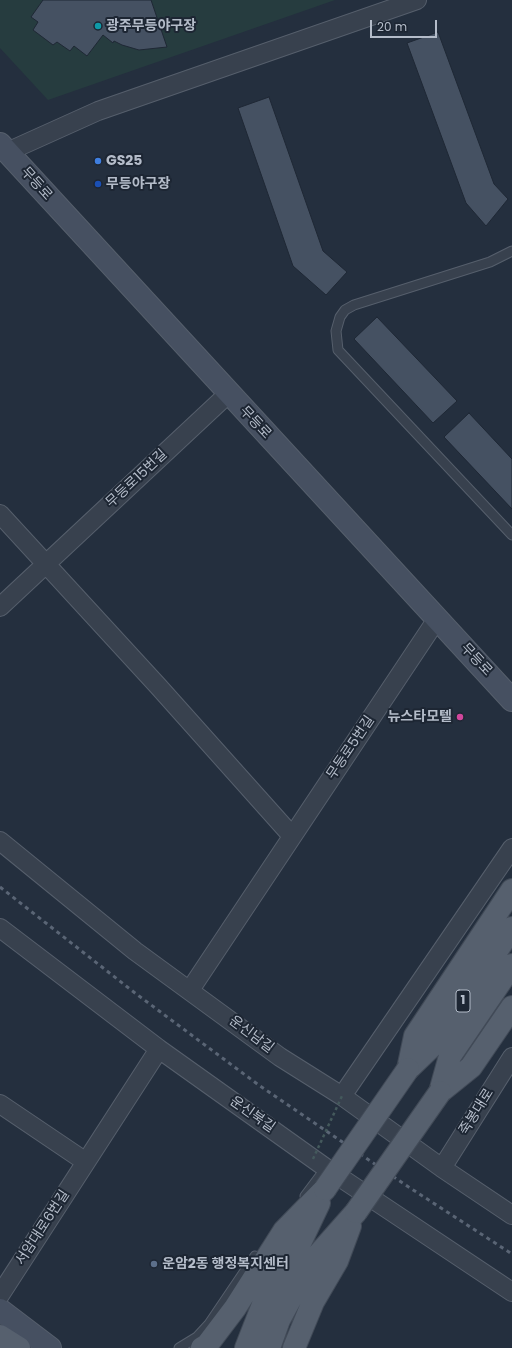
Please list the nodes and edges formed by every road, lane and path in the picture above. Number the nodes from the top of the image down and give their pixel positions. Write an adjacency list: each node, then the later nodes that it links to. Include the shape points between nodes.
1 (417, 0): 2 (street, via 98,111)
2 (4, 148): 4 (street, 무등로)
3 (512, 251): 6 (lane, via 490,262 354,304 340,317 336,331 338,350)
4 (228, 394): 7 (street, 무등로15번길); 9 (street, 무등로)
5 (0, 514): 7 (street)
6 (512, 535)
7 (46, 564): 8 (street, 무등로15번길); 11 (street)
8 (0, 607)
9 (437, 619): 10 (street, 무등로); 11 (street, 무등로5번길)
10 (512, 700)
11 (292, 836): 18 (street, 무등로5번길)
12 (0, 841): 18 (street, 운신남길, via 135,951)
13 (512, 848): 24 (street)
14 (512, 890): 22 (main road, via 415,1036)
15 (0, 928): 20 (street, 운신북길)
16 (512, 928): 22 (main road, 1, via 433,1045)
17 (512, 965): 23 (main road, 1, via 450,1056)
18 (190, 990): 24 (street, 운신남길, via 280,1057)
19 (512, 1007): 23 (main road, via 471,1067)
20 (159, 1049): 26 (street, 서암대로6번길); 28 (street, 운신북길)
21 (512, 1056): 27 (street, 죽봉대로)
22 (408, 1069): 28 (main road, 1, bridge)
23 (440, 1092): 29 (main road, 1, bridge)
24 (342, 1096): 27 (street, 운신남길); 28 (path, bridge)
25 (0, 1104): 26 (street)
26 (86, 1162): 32 (street, 서암대로6번길)
27 (442, 1168): 30 (street, 운신남길)
28 (322, 1172): 31 (street, 운신북길); 37 (lane, via 292,1214 262,1246 209,1324 197,1337); 38 (main road, via 235,1308); 39 (main road, 1, via 301,1241 264,1302)
29 (356, 1212): 40 (main road, 1, via 317,1256 297,1287 279,1320); 41 (main road, via 337,1261 313,1302)
30 (512, 1215)
31 (512, 1292)
32 (0, 1295)
33 (0, 1310): 36 (street)
34 (0, 1336): 35 (main road)
35 (19, 1348)
36 (50, 1348)
37 (179, 1348)
38 (202, 1348)
39 (246, 1348)
40 (269, 1348)
41 (294, 1348)

